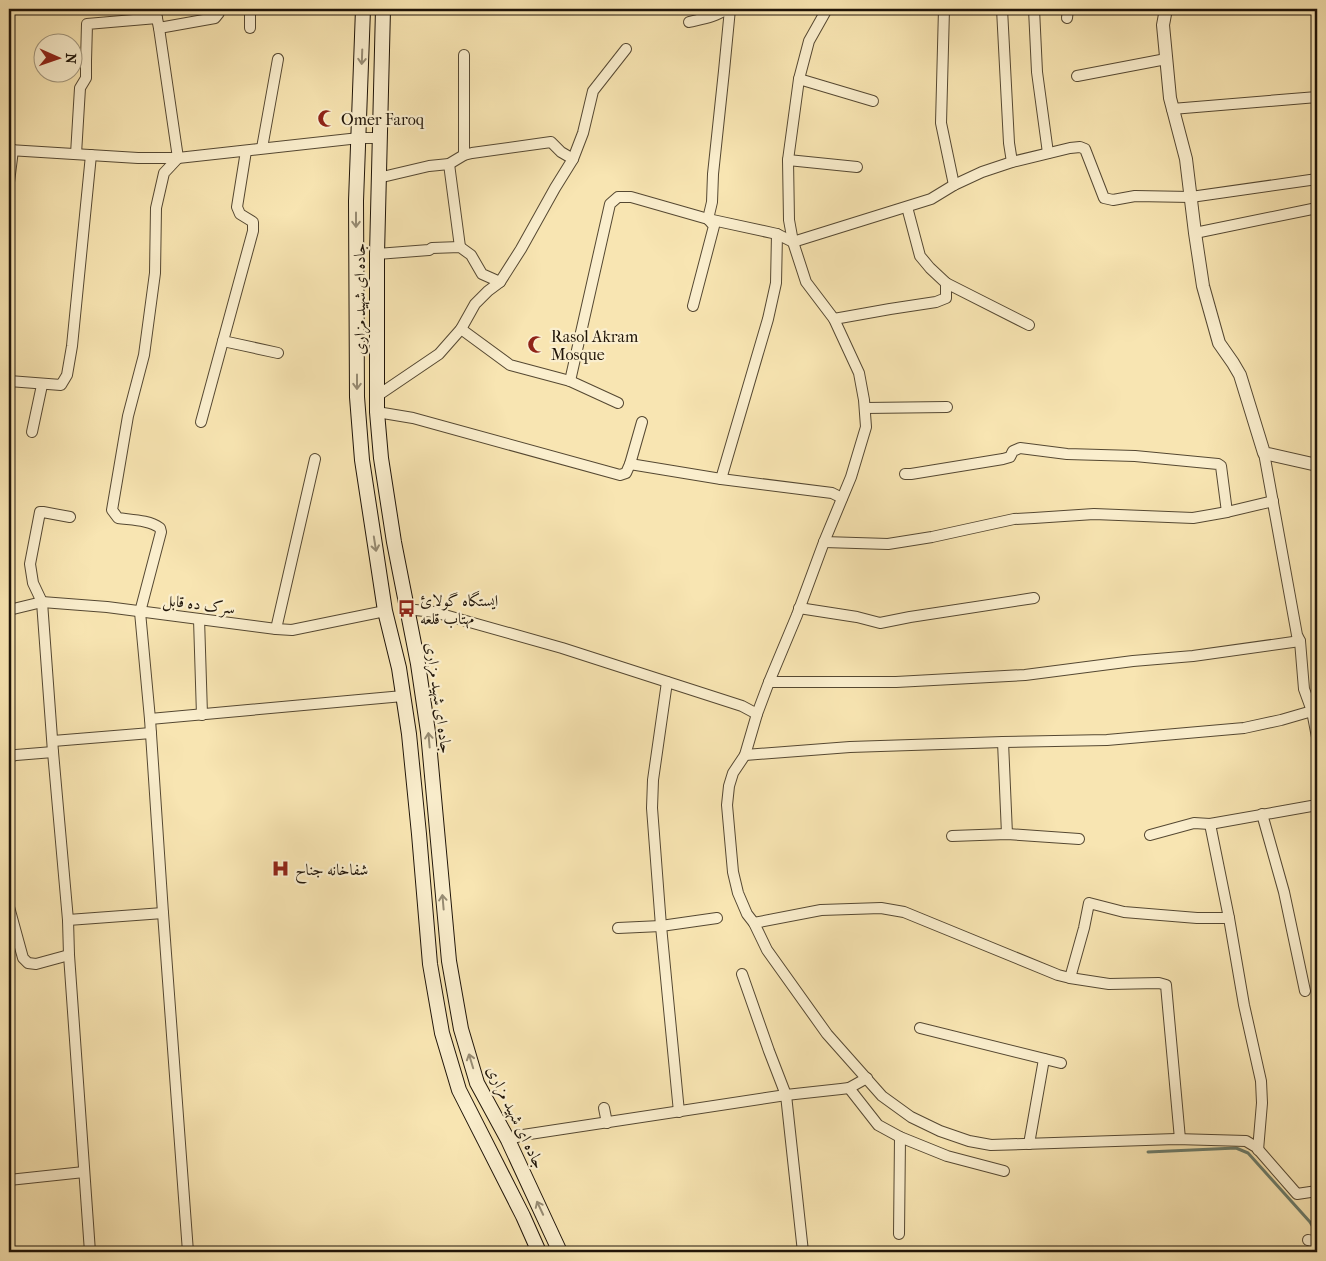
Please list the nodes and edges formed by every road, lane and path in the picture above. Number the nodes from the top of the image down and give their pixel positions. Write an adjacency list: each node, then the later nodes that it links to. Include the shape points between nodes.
1 (218, 9): 11 (street, via 215,18)
2 (250, 9): 13 (street)
3 (363, 9): 25 (main road, جاده ای شهید مزاری, one-way to 25)
4 (383, 9): 26 (main road, جاده ای شهید مزاری)
5 (728, 9): 12 (street); 47 (street)
6 (827, 9): 21 (street, via 809,41)
7 (944, 9): 43 (street, via 941,123)
8 (1002, 9): 37 (street)
9 (1034, 9): 30 (street, via 1037,72)
10 (1166, 9): 17 (street, via 1162,25)
11 (157, 18): 19 (street, via 88,24); 34 (street)
12 (689, 22)
13 (250, 28)
14 (626, 49): 35 (street, via 593,91)
15 (464, 55): 33 (street)
16 (278, 59): 27 (street)
17 (1166, 59): 20 (street); 24 (street)
18 (82, 61): 19 (street)
19 (86, 61): 31 (street, via 86,78 80,88)
20 (1077, 76)
21 (799, 79): 23 (street); 36 (street)
22 (1317, 97): 24 (street)
23 (873, 101)
24 (1172, 109): 44 (street, via 1186,159)
25 (359, 138): 26 (street); 27 (street); 88 (main road, جاده ای شهید مزاری, one-way to 88, via 356,201 357,397 362,460)
26 (379, 138): 40 (main road, جاده ای شهید مزاری)
27 (262, 148): 29 (street)
28 (11, 150): 31 (street); 42 (street)
29 (246, 151): 34 (street); 59 (street, via 238,207 240,214 253,222 253,231)
30 (1048, 153): 37 (street); 44 (street, via 1080,147 1085,150 1104,198)
31 (76, 154): 32 (street)
32 (91, 155): 34 (street); 63 (street, via 68,375 61,385)
33 (464, 155): 35 (street, via 551,142); 38 (street)
34 (178, 158): 89 (street, via 164,174 156,208 154,273 144,354 128,416 112,510 118,518 160,528)
35 (573, 159): 53 (street)
36 (788, 160): 39 (street); 50 (street)
37 (1012, 162): 43 (street)
38 (449, 164): 40 (street); 51 (street)
39 (857, 166)
40 (378, 178): 52 (main road, جاده ای شهید مزاری)
41 (1317, 179): 44 (street)
42 (9, 182)
43 (954, 185): 45 (street, via 930,199)
44 (1191, 197): 48 (street)
45 (907, 207): 50 (street); 54 (street, via 920,256)
46 (1317, 208): 48 (street)
47 (708, 219): 49 (street); 55 (street, via 714,226); 62 (street, via 631,197 618,197 610,204)
48 (1195, 233): 72 (street, via 1204,286 1219,343 1240,375)
49 (779, 235): 50 (street); 77 (street, via 776,283 768,319)
50 (793, 242): 56 (street, via 806,282)
51 (460, 247): 52 (street); 53 (street, via 470,255 482,274)
52 (377, 254): 64 (main road, جاده ای شهید مزاری)
53 (500, 282): 58 (street, via 475,304)
54 (946, 283): 56 (street, via 946,298 936,302); 57 (street)
55 (693, 306)
56 (834, 319): 67 (street, via 859,373)
57 (1029, 325)
58 (461, 329): 62 (street, via 510,365); 64 (street, via 439,354)
59 (223, 341): 60 (street); 69 (street)
60 (278, 353)
61 (9, 381): 63 (street)
62 (570, 381): 65 (street)
63 (42, 385): 71 (street)
64 (376, 396): 68 (main road, جاده ای شهید مزاری)
65 (618, 402)
66 (947, 407): 67 (street)
67 (865, 408): 78 (street, via 864,436 851,476)
68 (377, 412): 74 (street, via 413,418 620,475 626,473); 86 (main road, جاده ای شهید مزاری, via 381,458)
69 (201, 422)
70 (642, 422): 74 (street)
71 (32, 432)
72 (1264, 454): 75 (street); 79 (street)
73 (315, 459): 91 (street)
74 (630, 464): 77 (street)
75 (1317, 465)
76 (905, 474): 80 (street, via 1003,459 1020,448 1218,464 1221,466)
77 (721, 479): 78 (street)
78 (837, 495): 82 (street)
79 (1273, 501): 80 (street); 92 (street)
80 (1227, 512): 82 (street, via 1193,518 1094,514 1014,519 888,544)
81 (70, 517): 84 (street, via 40,512 30,564 33,583)
82 (824, 542): 85 (street)
83 (1034, 598): 85 (street, via 880,623)
84 (42, 602): 87 (street, سرک ده قابل); 89 (street, سرک ده قابل); 102 (street)
85 (799, 608): 94 (street)
86 (406, 609): 93 (street, via 434,612 562,648); 110 (main road, جاده ای شهید مزاری, one-way to 86, via 428,732)
87 (9, 610)
88 (385, 611): 91 (street, سرک ده قابل, via 292,630); 95 (main road, جاده ای شهید مزاری)
89 (140, 612): 90 (street, سرک ده قابل); 99 (street)
90 (199, 619): 91 (street, سرک ده قابل); 98 (street)
91 (276, 629)
92 (1300, 641): 94 (street, via 1025,675 896,682); 97 (street, via 1304,689)
93 (666, 682): 96 (street); 122 (street, via 652,808)
94 (769, 682): 96 (street)
95 (403, 696): 98 (street); 111 (main road, جاده ای شهید مزاری)
96 (750, 710): 105 (street)
97 (1312, 711): 101 (street); 103 (street, via 1244,728 1107,740)
98 (202, 715): 99 (street)
99 (150, 719): 100 (street)
100 (151, 733): 102 (street); 117 (street)
101 (1317, 737)
102 (53, 740): 104 (street)
103 (1003, 742): 105 (street, via 850,747); 112 (street)
104 (53, 752): 106 (street); 120 (street)
105 (745, 755): 121 (street, via 733,773 727,805 733,872 738,893)
106 (9, 757)
107 (1317, 805): 108 (street)
108 (1262, 814): 109 (street); 127 (street, via 1284,892)
109 (1210, 824): 113 (street, via 1194,823); 119 (street)
110 (436, 832): 111 (main road); 139 (main road, جاده ای شهید مزاری, one-way to 110, via 477,1083 461,1029 449,961)
111 (419, 834): 149 (main road, جاده ای شهید مزاری, via 430,964 442,1033 460,1090)
112 (1007, 834): 114 (street); 115 (street)
113 (1150, 835)
114 (952, 836)
115 (1079, 839)
116 (9, 907): 124 (street, via 23,958 28,964)
117 (162, 913): 120 (street); 148 (street)
118 (718, 918): 122 (street)
119 (1229, 918): 126 (street, via 1124,912 1089,903); 141 (street, via 1261,1081)
120 (68, 920): 124 (street)
121 (754, 923): 126 (street, via 821,910 889,909 904,912); 131 (street, via 767,950 827,1034)
122 (661, 926): 123 (street); 135 (street)
123 (618, 928)
124 (69, 955): 143 (street)
125 (742, 974): 133 (street)
126 (1070, 978): 138 (street, via 1109,984 1159,983 1166,986)
127 (1305, 991)
128 (920, 1028): 129 (street)
129 (1044, 1059): 130 (street); 140 (street)
130 (1061, 1062)
131 (865, 1080): 132 (street); 140 (street, via 911,1117 940,1131 991,1145)
132 (849, 1088): 133 (street); 137 (street, via 878,1125)
133 (786, 1095): 135 (street); 151 (street)
134 (604, 1108): 136 (street)
135 (679, 1112): 136 (street)
136 (607, 1123): 139 (street)
137 (900, 1138): 142 (street, via 947,1156); 146 (street)
138 (1180, 1139): 140 (street); 141 (street, via 1246,1141)
139 (508, 1140): 150 (main road, جاده ای شهید مزاری, one-way to 139)
140 (1028, 1144)
141 (1258, 1150): 145 (street, via 1298,1194)
142 (1004, 1171)
143 (84, 1172): 144 (street); 147 (street)
144 (9, 1180)
145 (1317, 1191)
146 (899, 1234)
147 (90, 1252)
148 (188, 1252)
149 (539, 1252)
150 (560, 1252)
151 (803, 1252)

